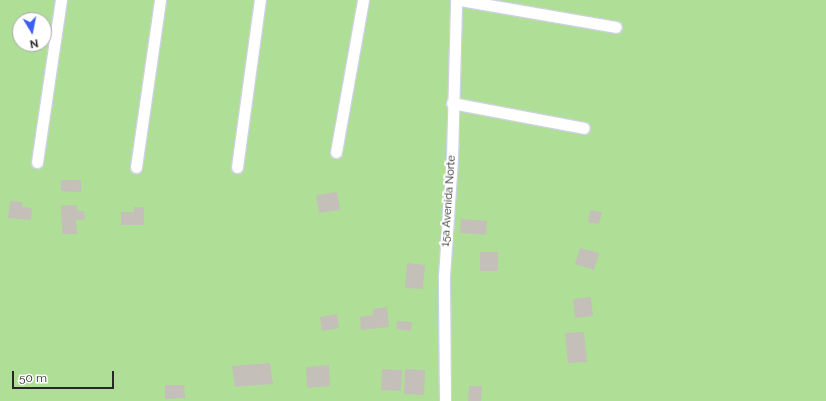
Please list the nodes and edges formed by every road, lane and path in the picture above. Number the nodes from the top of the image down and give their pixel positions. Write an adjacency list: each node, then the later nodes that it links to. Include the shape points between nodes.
1 (61, 0): 11 (street)
2 (160, 0): 12 (street)
3 (260, 0): 13 (street)
4 (363, 0): 10 (street)
5 (456, 0): 8 (street, 15a Avenida Norte)
6 (460, 0): 7 (street)
7 (616, 27)
8 (452, 103): 9 (street); 14 (street, 15a Avenida Norte, via 452,158 444,276)
9 (584, 128)
10 (336, 152)
11 (37, 162)
12 (136, 166)
13 (236, 167)
14 (445, 401)

